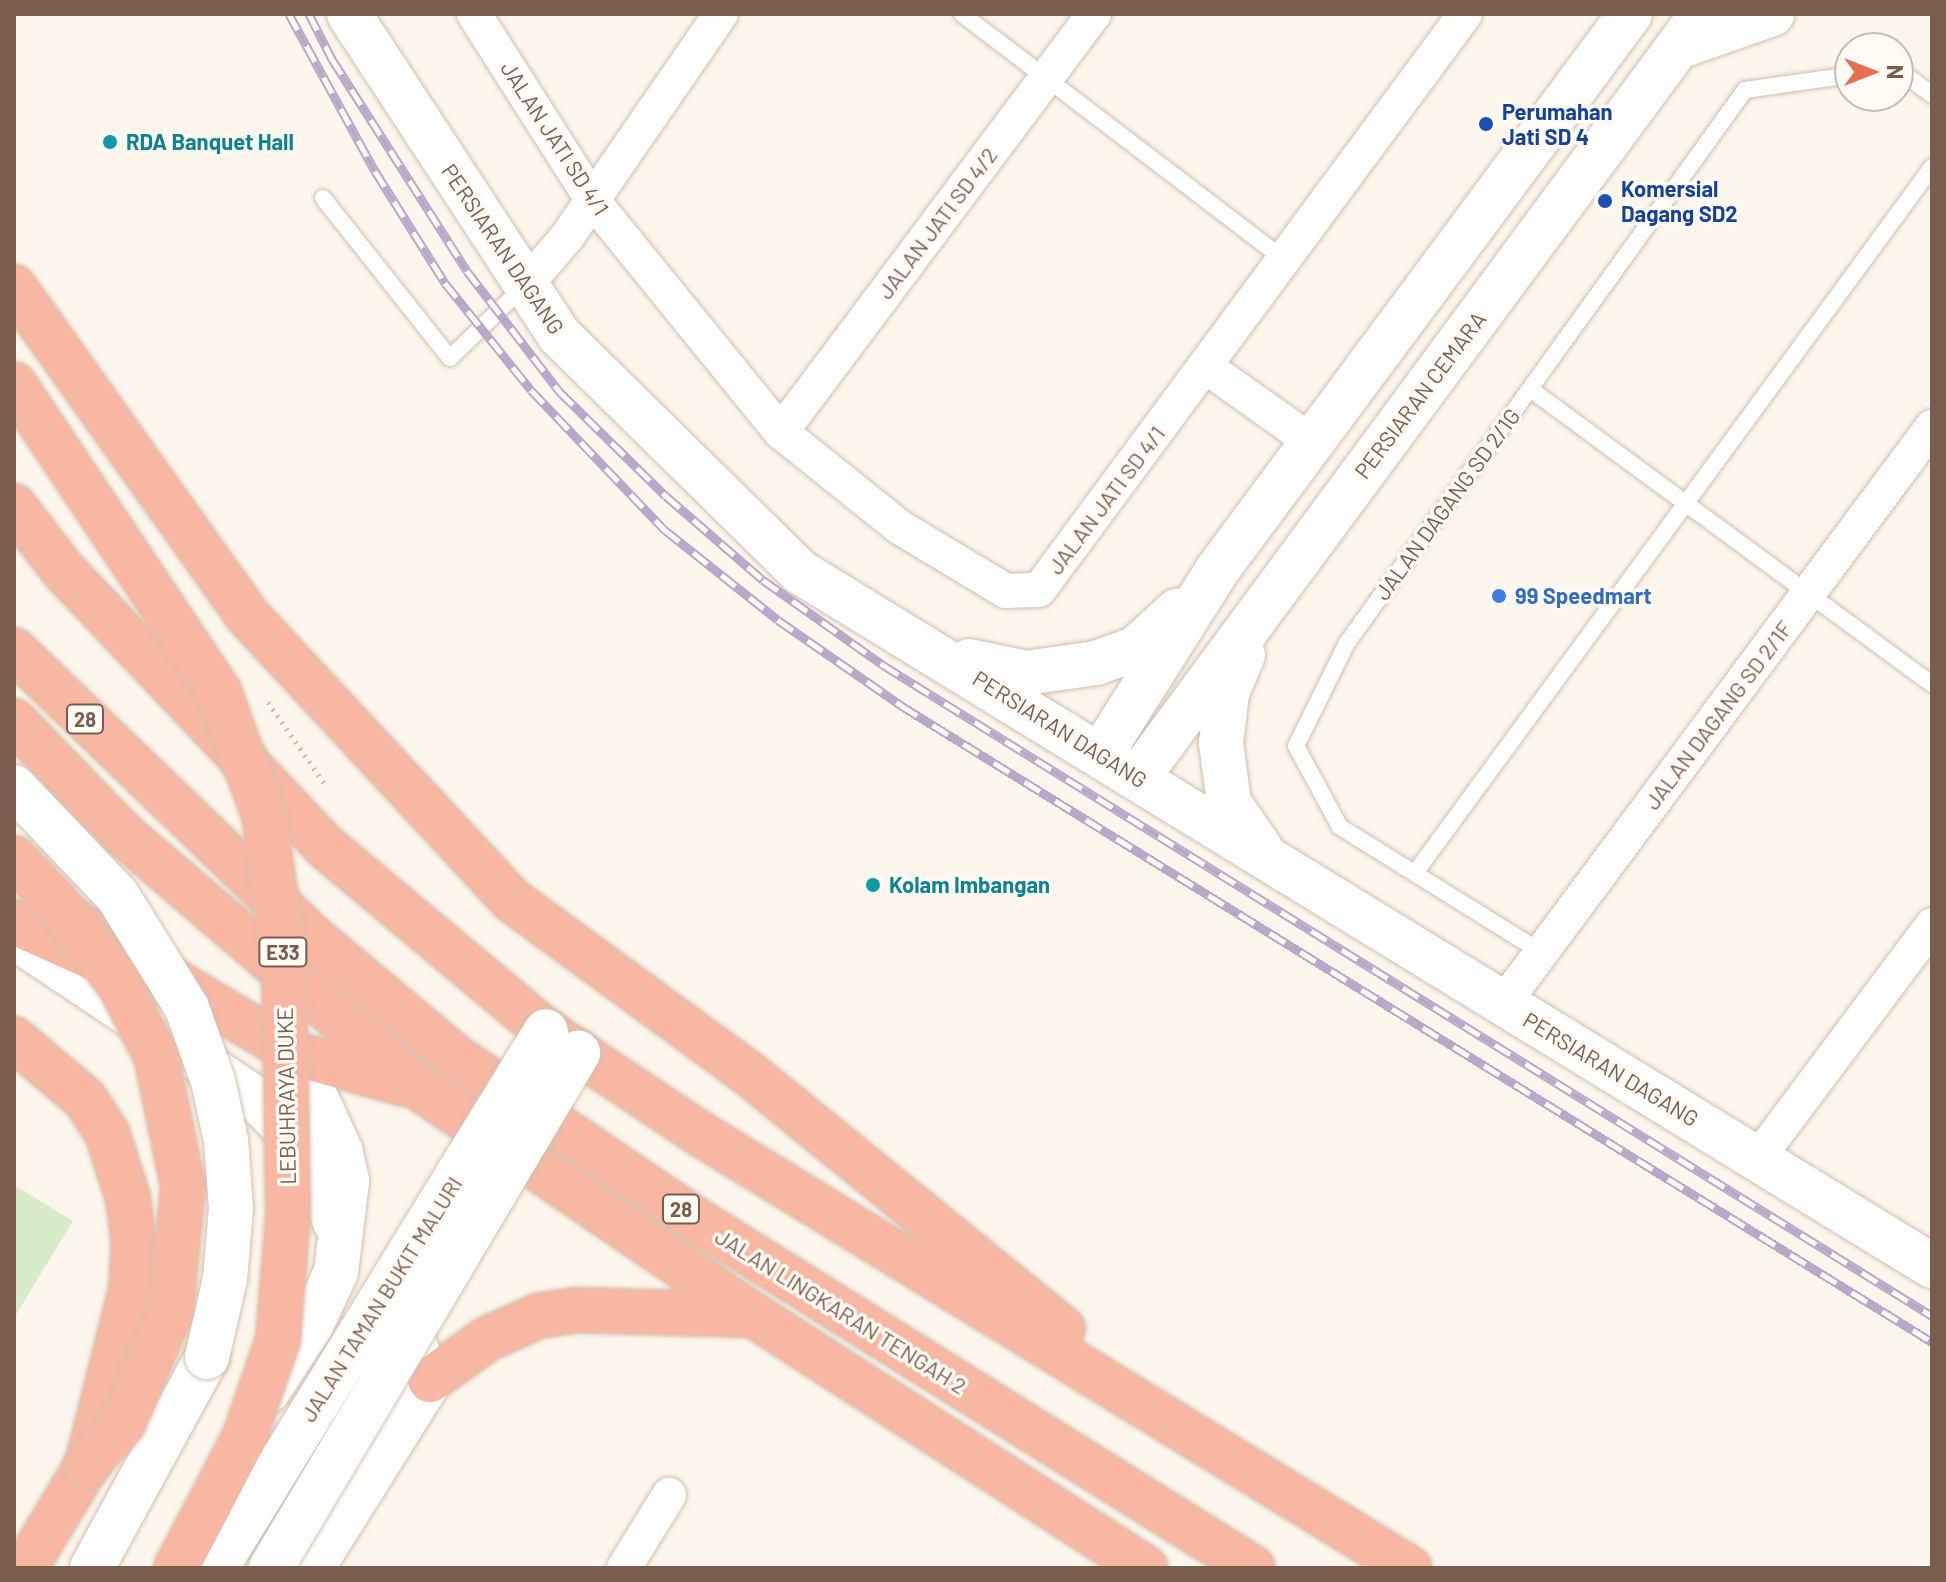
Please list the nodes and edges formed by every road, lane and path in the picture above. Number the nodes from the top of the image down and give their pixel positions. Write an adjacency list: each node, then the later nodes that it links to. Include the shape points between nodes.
1 (349, 14): 18 (main road, PERSIARAN DAGANG)
2 (474, 14): 16 (street, JALAN JATI SD 4/1)
3 (721, 14): 16 (street)
4 (962, 14): 11 (lane)
5 (1094, 14): 11 (street, JALAN JATI SD 4/2)
6 (1465, 14): 17 (street, JALAN JATI SD 4/1)
7 (1630, 14): 25 (main road)
8 (1772, 14): 9 (main road)
9 (1690, 30): 30 (main road, PERSIARAN CEMARA)
10 (1834, 77): 22 (lane, JALAN DAGANG SD 2/1G, via 1745,90)
11 (1046, 78): 17 (lane); 24 (street, JALAN JATI SD 4/2)
12 (1914, 81): 13 (lane)
13 (1932, 95)
14 (1932, 167): 26 (lane)
15 (323, 198): 18 (lane, via 450,358)
16 (593, 201): 18 (street); 24 (street, JALAN JATI SD 4/1)
17 (1284, 259): 20 (street, JALAN JATI SD 4/1)
18 (525, 286): 31 (main road, PERSIARAN DAGANG, via 559,335 800,572)
19 (14, 287): 57 (highway, via 246,614 513,901 747,1072)
20 (1205, 366): 24 (street, JALAN JATI SD 4/1, via 1039,590 1006,591 901,528); 25 (street)
21 (14, 384): 64 (highway, LEBUHRAYA DUKE / E33, bridge, via 219,691 264,815 284,956 288,1216 278,1340 244,1438)
22 (1530, 389): 26 (lane); 40 (lane, JALAN DAGANG SD 2/1G, via 1347,643 1296,746 1340,827)
23 (1932, 427): 29 (street, JALAN DAGANG SD 2/1F)
24 (781, 432)
25 (1312, 442): 28 (main road)
26 (1686, 503): 29 (lane); 40 (lane)
27 (14, 506): 48 (highway, via 63,570 327,848)
28 (1218, 569): 31 (main road, via 1135,649 1096,663 1026,673 996,671); 35 (main road)
29 (1809, 593): 33 (lane); 45 (street, JALAN DAGANG SD 2/1F)
30 (1262, 608): 36 (main road, PERSIARAN CEMARA); 38 (main road, via 1227,693 1221,743 1229,803)
31 (926, 645): 35 (main road, PERSIARAN DAGANG)
32 (14, 650): 69 (highway, JALAN LINGKARAN TENGAH 2 / 28, via 311,936 457,1058 704,1225)
33 (1932, 684)
34 (14, 721): 50 (highway, 28, via 123,834)
35 (1101, 754): 36 (main road, PERSIARAN DAGANG)
36 (1138, 777): 38 (main road, PERSIARAN DAGANG)
37 (14, 787): 62 (main road, bridge, via 117,895 187,1008 213,1081 226,1140 231,1208 225,1279 207,1357)
38 (1266, 857): 46 (main road, PERSIARAN DAGANG)
39 (14, 858): 58 (highway, bridge, via 57,903 119,984 156,1056 183,1185 171,1312 123,1424)
40 (1415, 873): 45 (lane, JALAN DAGANG SD 2/1G)
41 (14, 885): 49 (highway)
42 (14, 922): 49 (highway)
43 (1932, 925): 51 (street)
44 (14, 937): 52 (main road, via 232,1082 278,1120 302,1145 325,1188)
45 (1541, 952): 46 (street, JALAN DAGANG SD 2/1F)
46 (1503, 1004): 51 (main road, PERSIARAN DAGANG)
47 (14, 1039): 58 (highway, via 85,1099 107,1133 128,1198 131,1290)
48 (562, 1042): 57 (highway); 65 (main road, JALAN TAMAN BUKIT MALURI, bridge); 66 (main road, JALAN TAMAN BUKIT MALURI, bridge)
49 (281, 1045): 50 (highway); 52 (main road, via 341,1152 347,1181)
50 (419, 1088): 54 (highway, 28)
51 (1758, 1158): 53 (main road, PERSIARAN DAGANG)
52 (341, 1256): 55 (main road)
53 (1932, 1266)
54 (753, 1315): 56 (highway, via 575,1310 538,1316 487,1339); 68 (highway, 28)
55 (311, 1326): 56 (main road, via 352,1316 387,1321 416,1347); 63 (main road)
56 (430, 1380): 67 (main road)
57 (1205, 1443): 70 (highway)
58 (87, 1465): 61 (highway)
59 (669, 1495): 60 (street)
60 (635, 1564)
61 (25, 1568)
62 (92, 1568)
63 (154, 1568)
64 (176, 1568)
65 (216, 1568)
66 (271, 1568)
67 (312, 1568)
68 (1145, 1568)
69 (1253, 1568)
70 (1409, 1568)

